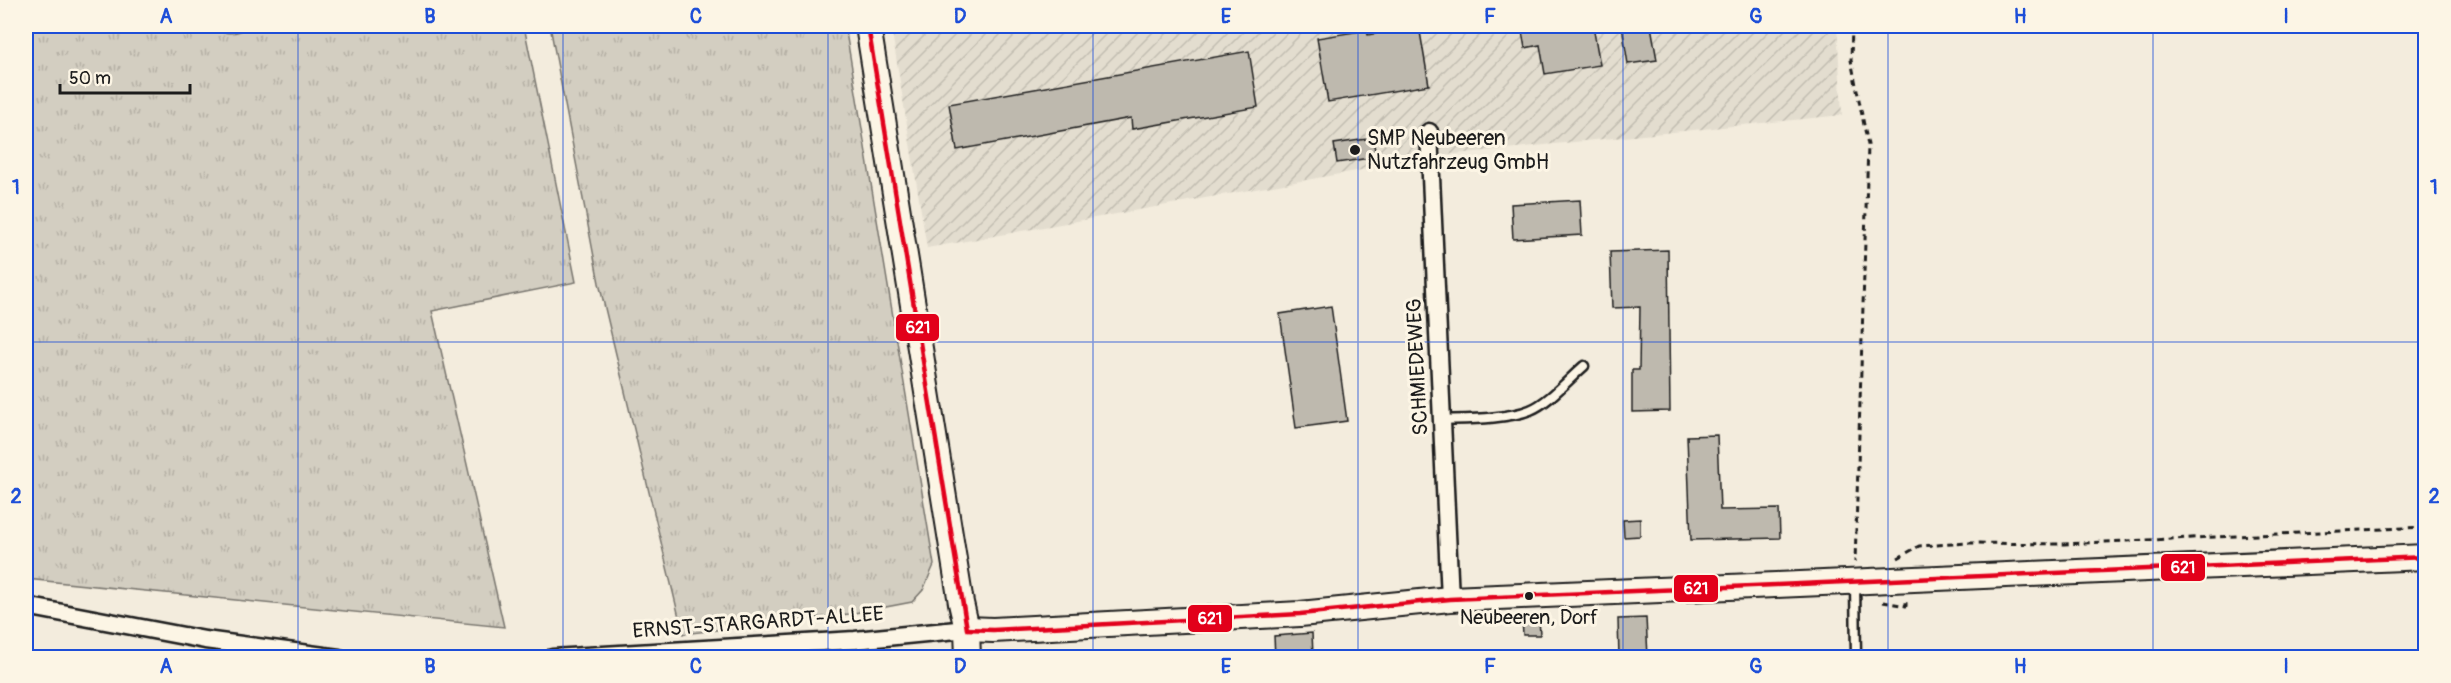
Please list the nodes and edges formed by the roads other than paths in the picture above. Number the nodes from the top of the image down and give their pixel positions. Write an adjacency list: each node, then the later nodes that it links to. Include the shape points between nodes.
1 (868, 26): 9 (main road)
2 (1429, 132): 4 (street, SCHMIEDEWEG)
3 (1584, 366): 4 (lane, via 1530,410 1496,417)
4 (1442, 420): 7 (street, SCHMIEDEWEG)
5 (2426, 557): 6 (main road)
6 (1855, 583): 7 (main road); 13 (lane)
7 (1450, 599): 9 (main road, via 1300,614)
8 (26, 606): 10 (street, via 205,640)
9 (968, 629): 11 (street, ERNST-STARGARDT-ALLEE, via 855,640); 12 (main road)
10 (339, 657)
11 (552, 657)
12 (968, 657)
13 (1856, 657)

